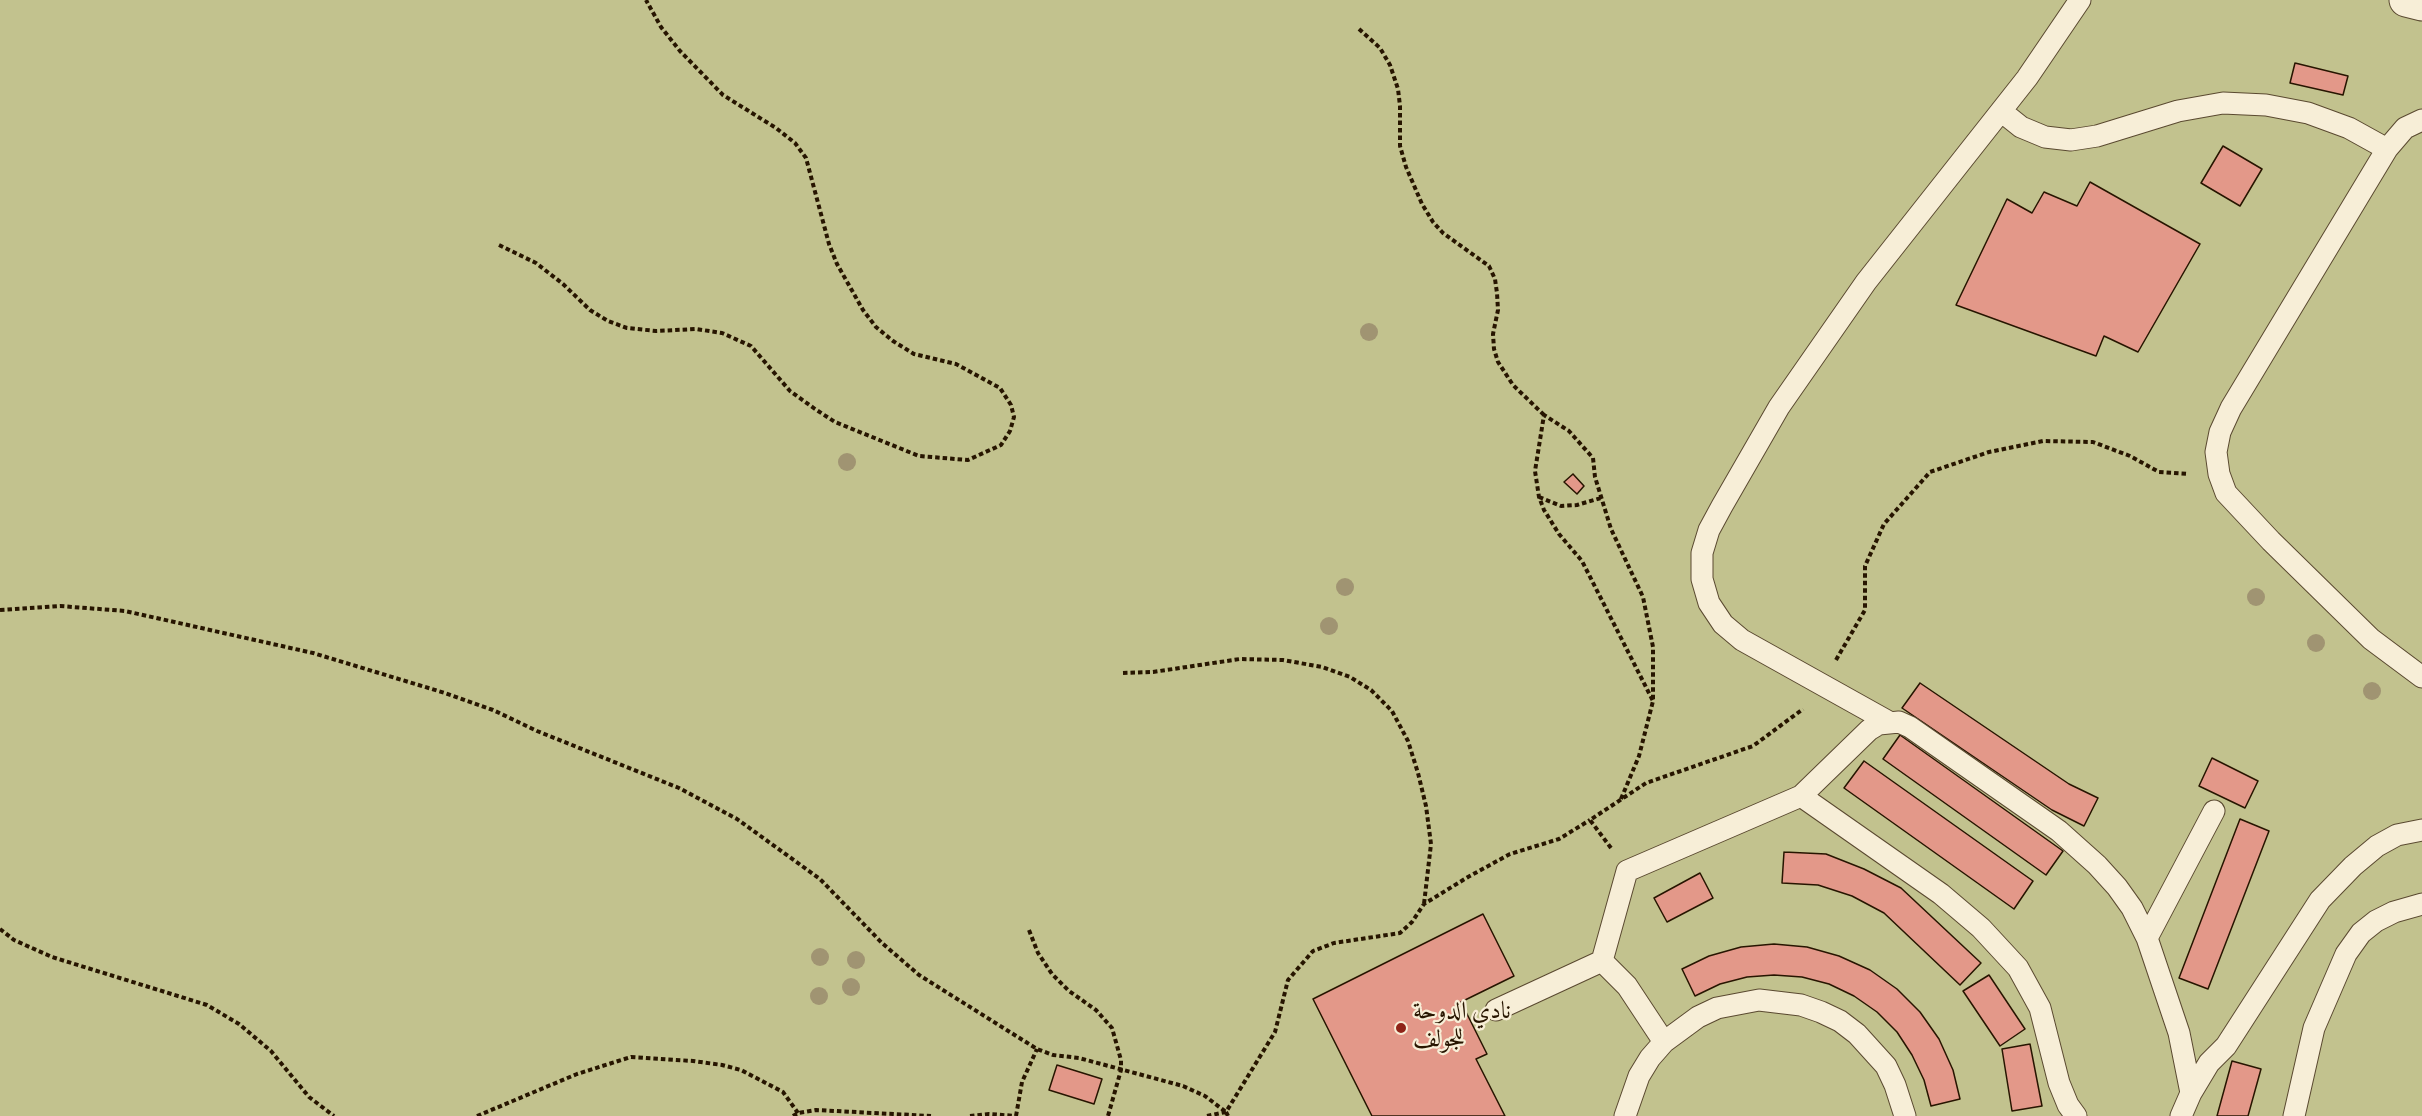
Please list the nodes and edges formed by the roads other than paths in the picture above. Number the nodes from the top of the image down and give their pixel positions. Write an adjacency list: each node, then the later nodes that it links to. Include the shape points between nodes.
1 (2080, 0): 4 (lane)
2 (2406, 0): 3 (street)
3 (2422, 4)
4 (2001, 111): 6 (lane, via 2021,127 2045,137 2071,140 2178,111 2223,103 2266,105 2308,113 2349,128); 8 (lane, via 1866,282 1779,407 1709,530 1702,553 1702,579 1709,603 1723,624 1742,640)
5 (2422, 120): 6 (lane, via 2404,128)
6 (2387, 149): 7 (lane, via 2231,408 2216,452 2226,493 2372,639)
7 (2422, 677)
8 (1889, 722): 9 (lane, via 1869,730); 13 (lane, via 1910,726 2059,831 2117,887)
9 (1801, 796): 14 (lane, via 1627,871); 20 (lane, via 1941,894 1981,928 2018,968 2040,1008 2059,1083)
10 (2214, 811): 13 (lane)
11 (2422, 830): 17 (lane, via 2377,846 2320,900)
12 (2422, 903): 22 (lane, via 2376,921 2361,933 2346,954 2314,1028)
13 (2147, 938): 17 (lane, via 2179,1033)
14 (1602, 961): 15 (lane); 16 (lane, via 1627,986)
15 (1496, 1010)
16 (1664, 1042): 18 (lane, via 1639,1076); 19 (lane, via 1717,1008 1759,1000 1801,1005 1840,1022 1872,1049 1886,1066)
17 (2191, 1093): 21 (lane)
18 (1625, 1116)
19 (1905, 1116)
20 (2076, 1116)
21 (2181, 1116)
22 (2294, 1116)

